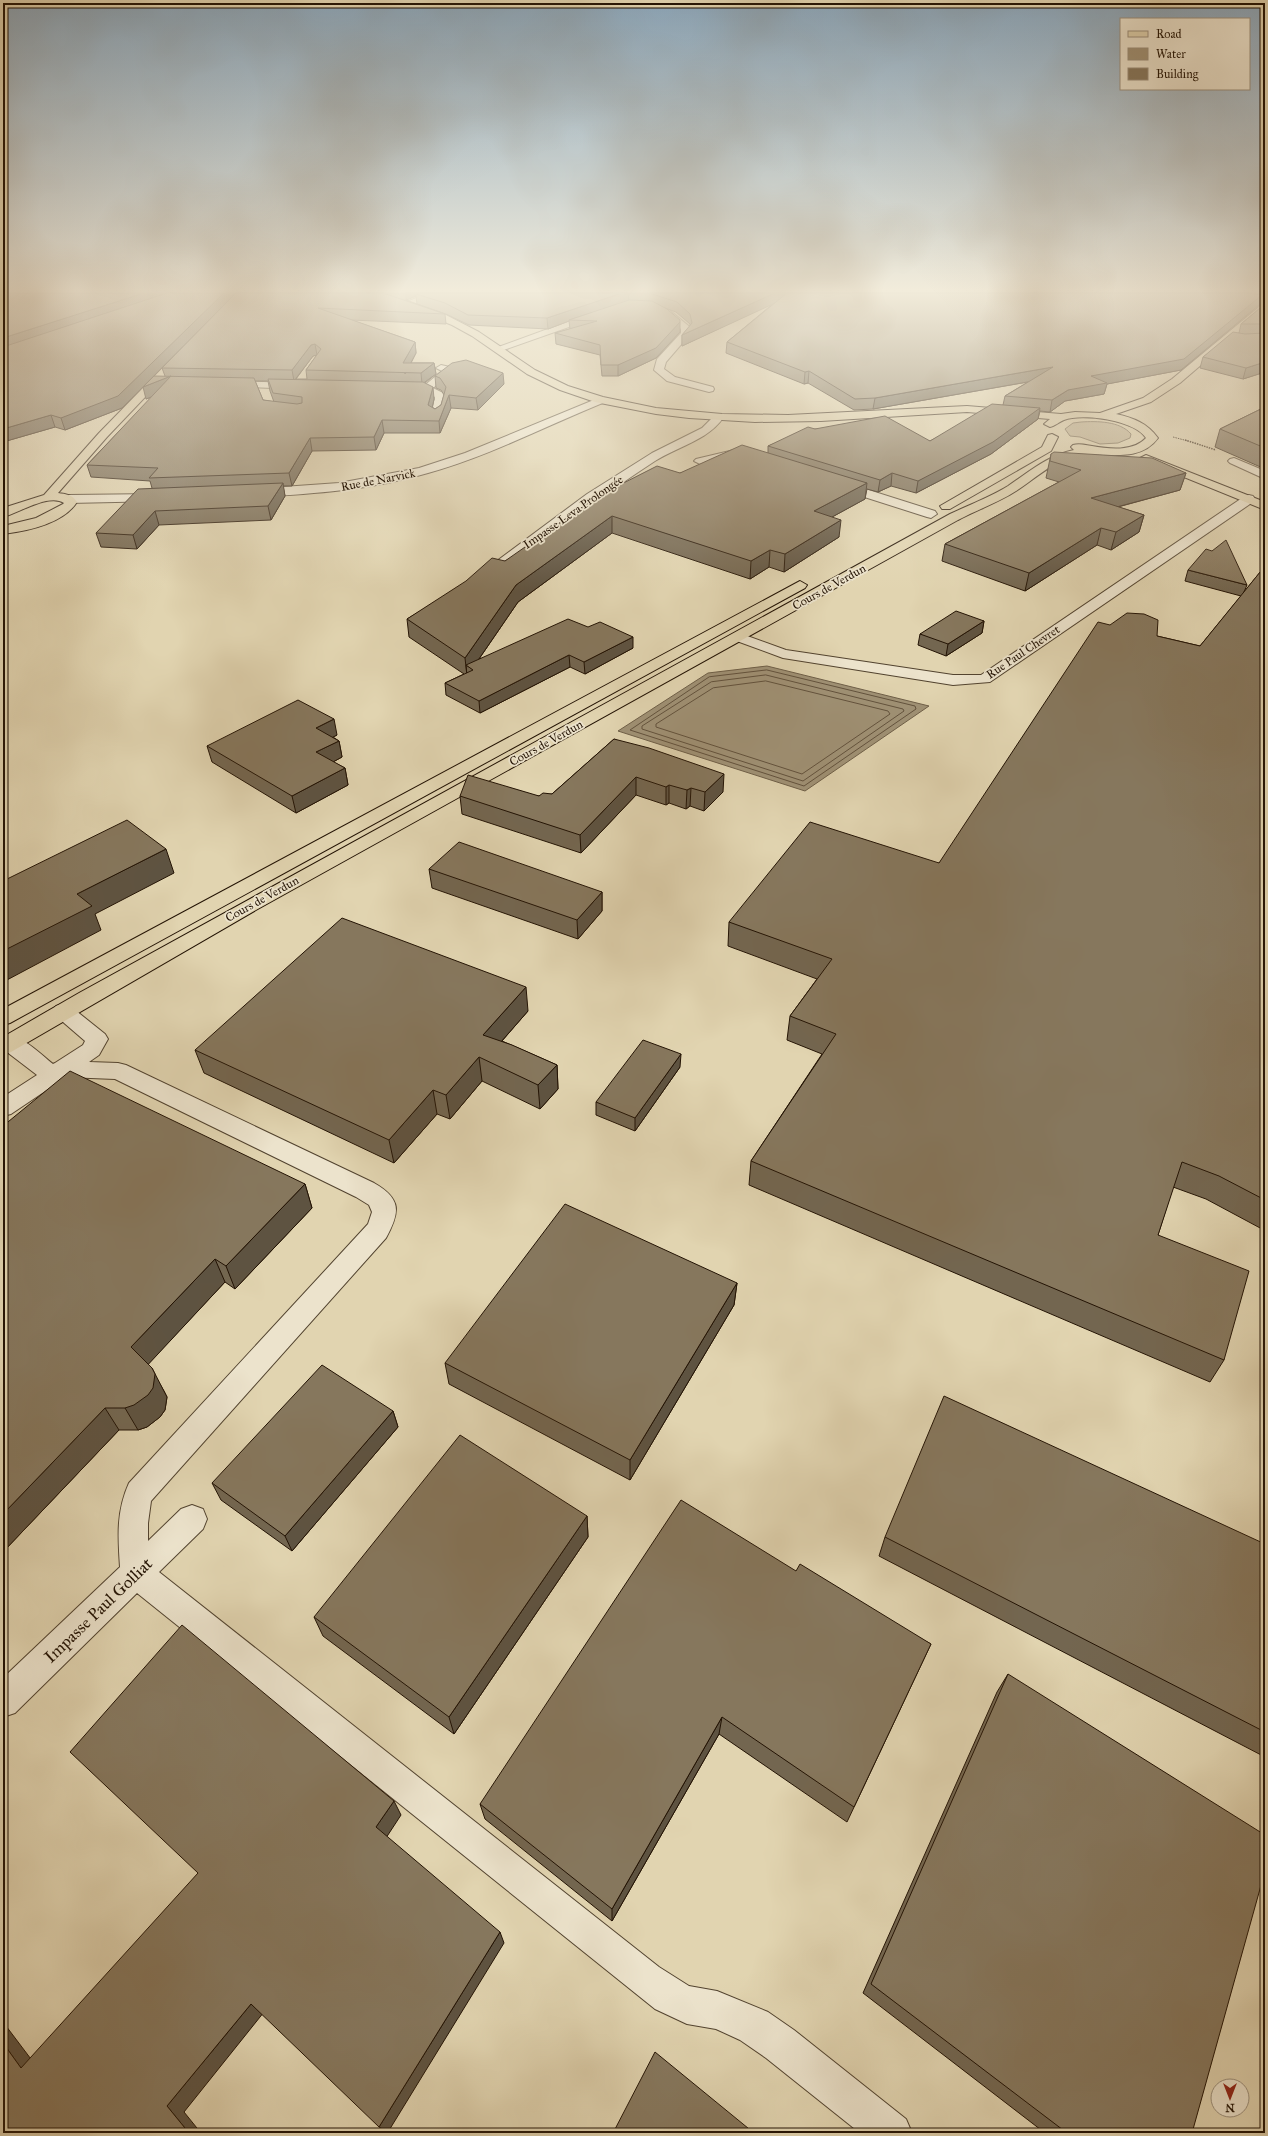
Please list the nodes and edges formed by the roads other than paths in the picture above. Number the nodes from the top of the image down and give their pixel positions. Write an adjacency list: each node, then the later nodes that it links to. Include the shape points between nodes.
1 (143, 393): 25 (main road)
2 (264, 393): 6 (street)
3 (436, 393): 11 (street, via 441,399)
4 (578, 393): 7 (main road)
5 (1158, 393): 8 (main road)
6 (266, 397)
7 (602, 400): 13 (main road, via 638,408); 24 (street, Rue de Narvick, via 457,460 407,475 326,489)
8 (1147, 400): 10 (main road); 14 (main road, via 1139,414)
9 (905, 413): 12 (main road, via 967,409); 13 (main road, via 792,419); 15 (main road, via 991,417)
10 (1101, 416): 12 (main road); 14 (main road, via 1123,419)
11 (436, 417)
12 (1061, 417): 15 (main road, Cours de Verdun, via 1048,426)
13 (718, 418): 36 (street, Impasse Leva Prolongée, via 706,430 656,455 591,497)
14 (1138, 425): 17 (main road, via 1153,438 1148,443 1139,448)
15 (1051, 435): 16 (main road); 33 (main road, Cours de Verdun, via 1047,449)
16 (1092, 450): 17 (main road); 37 (main road, Cours de Verdun, via 1065,455 1010,489 954,517)
17 (1109, 451): 28 (main road, via 1150,459)
18 (756, 460): 19 (street, via 734,453)
19 (700, 461)
20 (1234, 461): 21 (street)
21 (1265, 475)
22 (1222, 476): 27 (main road)
23 (824, 480): 30 (street)
24 (243, 494)
25 (48, 497): 29 (main road); 32 (main road)
26 (172, 497): 29 (street)
27 (1265, 497)
28 (1249, 499): 31 (main road); 37 (street, Rue Paul Chevret, via 985,679 953,680 783,654)
29 (68, 503): 35 (main road, via 38,521)
30 (896, 503): 33 (street); 34 (street, via 883,510)
31 (1265, 506)
32 (3, 513)
33 (931, 514): 34 (main road, Cours de Verdun)
34 (917, 522): 38 (main road, Cours de Verdun)
35 (4, 531)
36 (469, 587)
37 (739, 637): 39 (main road, Cours de Verdun)
38 (348, 830): 39 (main road, via 312,859 260,889); 40 (main road, Cours de Verdun)
39 (249, 906): 42 (main road, Cours de Verdun)
40 (134, 945): 41 (main road, Cours de Verdun); 42 (main road, via 135,949 129,958)
41 (94, 968): 44 (main road, Cours de Verdun); 45 (main road)
42 (86, 998): 43 (main road, Cours de Verdun)
43 (63, 1011): 45 (main road, Cours de Verdun); 46 (street, via 97,1039 91,1050)
44 (3, 1018)
45 (5, 1041): 46 (street)
46 (57, 1072): 47 (street); 49 (street, via 118,1071 365,1190 379,1198 385,1208 384,1219 377,1231 139,1493 132,1521)
47 (3, 1108)
48 (192, 1519): 49 (street, Impasse Paul Golliat)
49 (136, 1573): 50 (street, Impasse Paul Golliat); 51 (street, via 646,1980 668,1996 687,2005 717,2010 754,2026)
50 (3, 1702)
51 (892, 2133)

